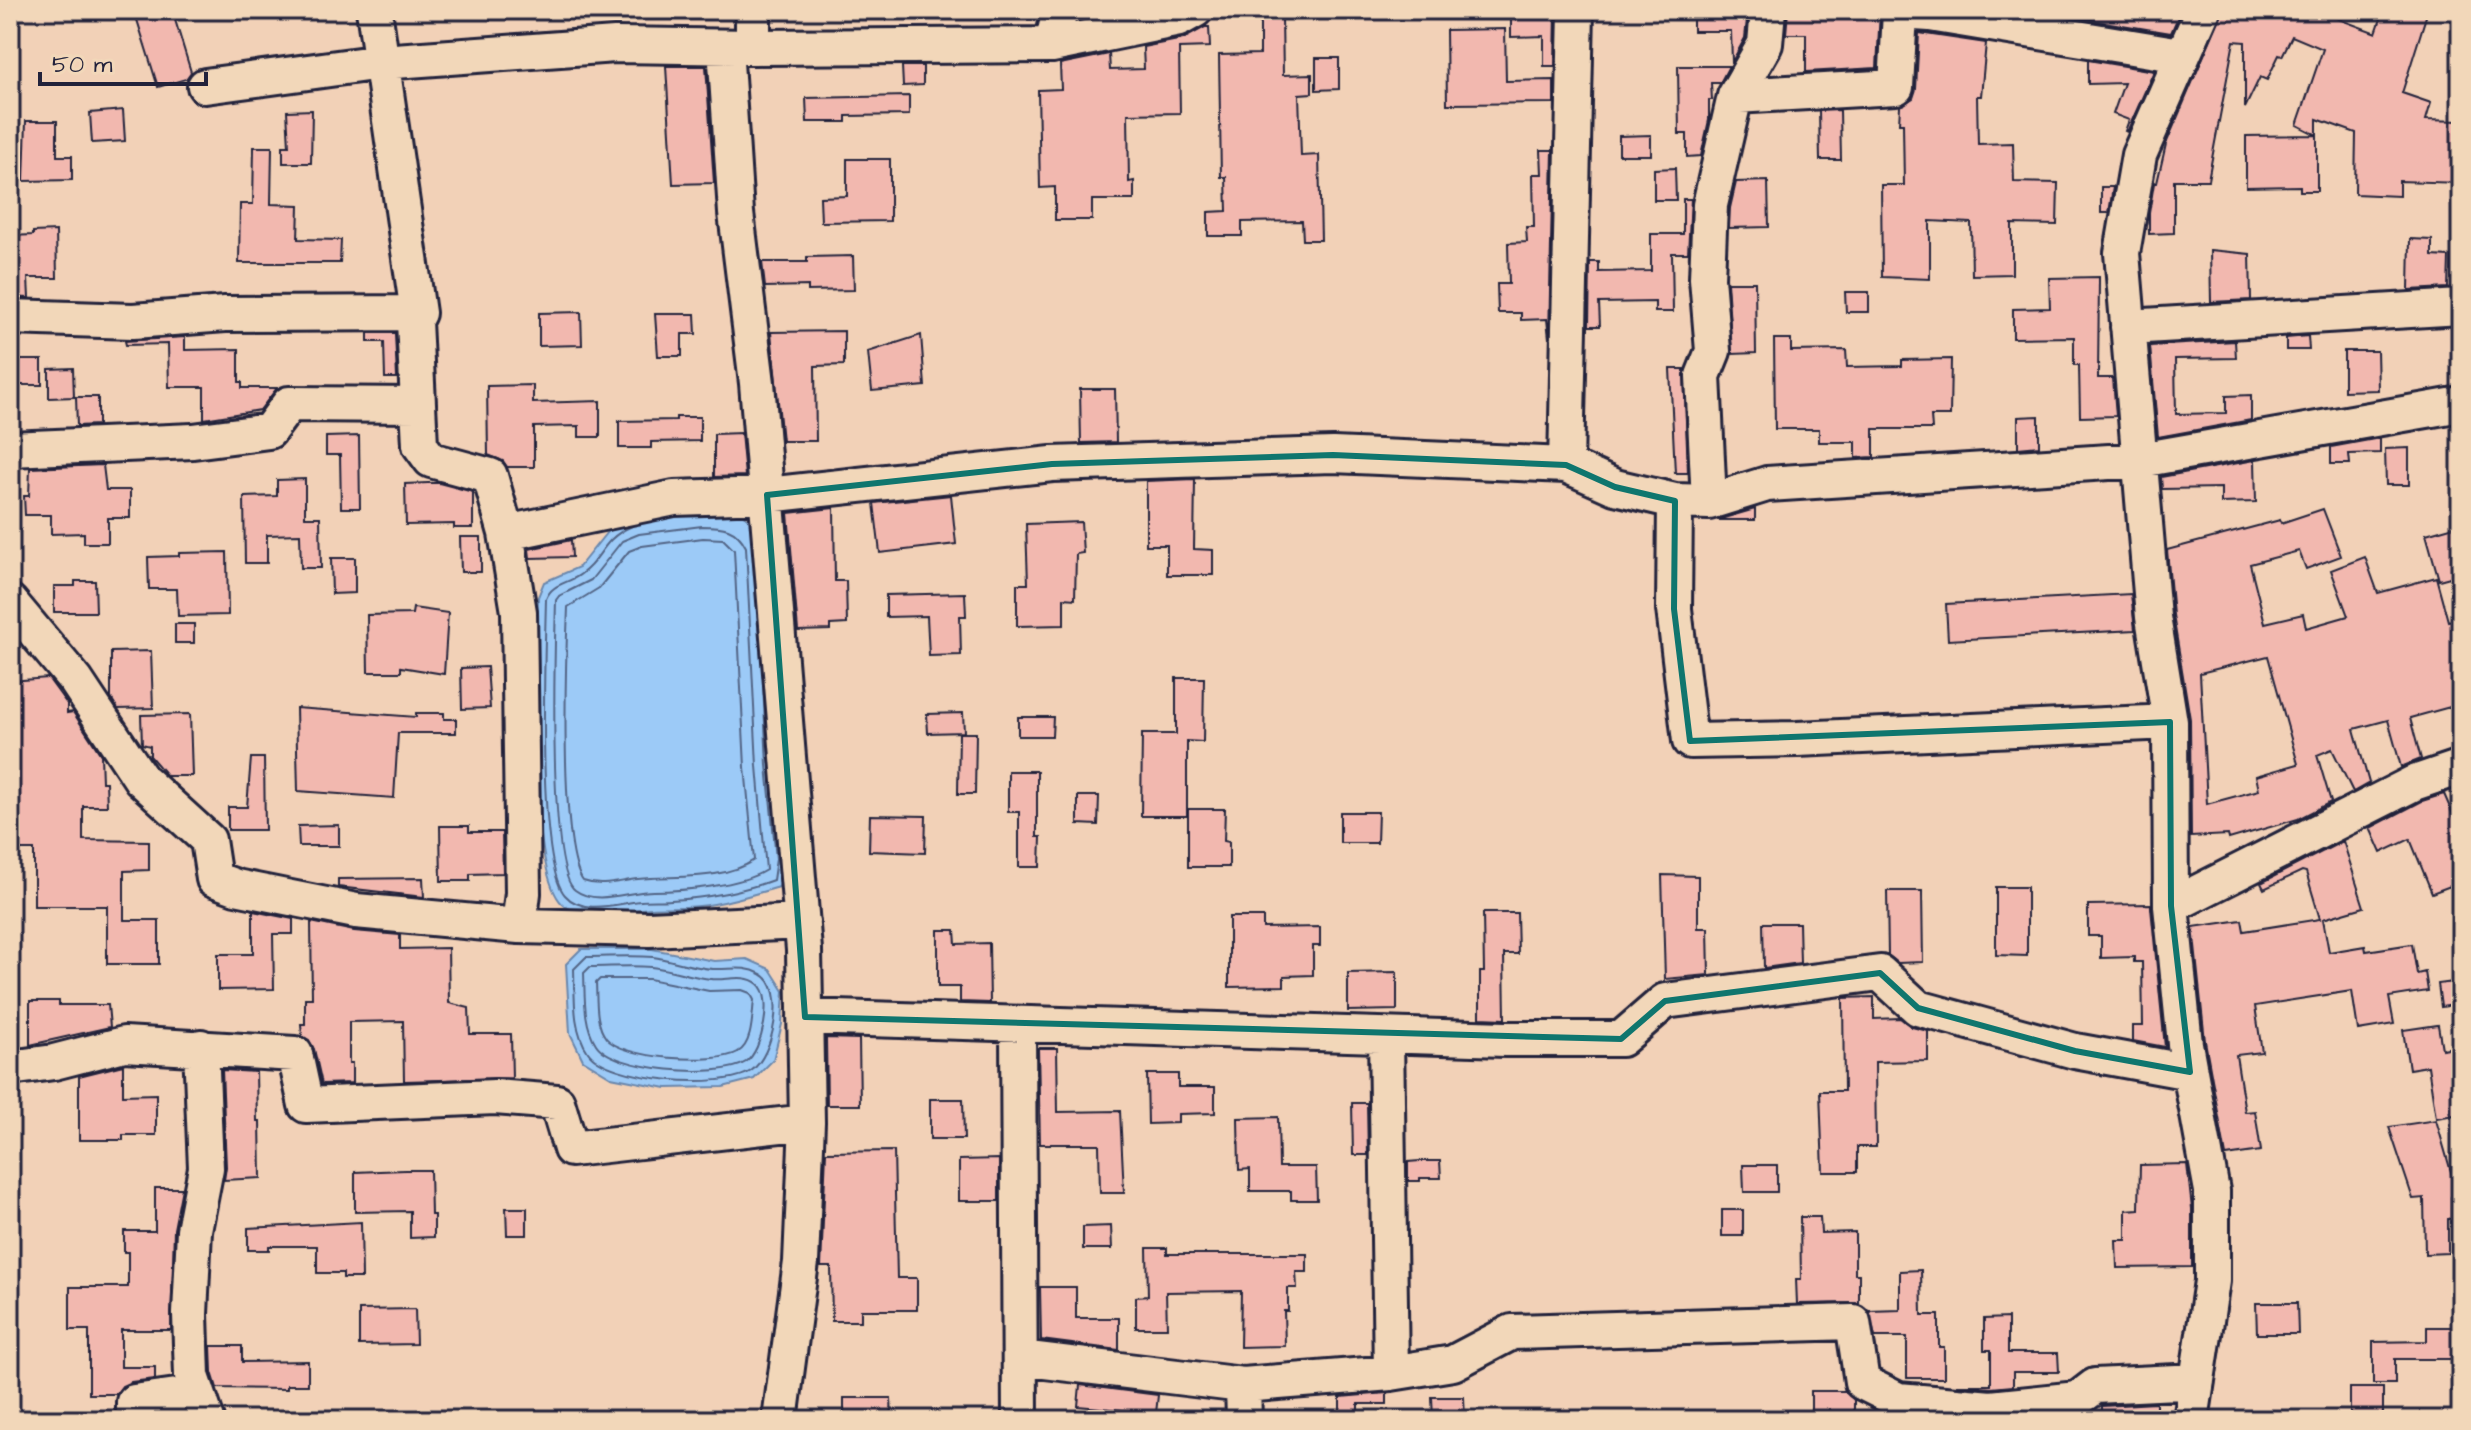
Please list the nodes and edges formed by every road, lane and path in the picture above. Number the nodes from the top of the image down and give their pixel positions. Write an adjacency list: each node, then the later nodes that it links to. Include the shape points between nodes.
1 (374, 10): 11 (street)
2 (753, 10): 9 (street)
3 (1060, 10): 8 (street)
4 (1195, 10): 8 (street, via 1179,19)
5 (1576, 10): 22 (street)
6 (1768, 10): 13 (street, via 1765,44)
7 (2203, 10): 10 (street)
8 (1052, 45): 9 (street)
9 (739, 47): 11 (street, via 615,45); 23 (street, via 736,213)
10 (2181, 55): 13 (street, via 1900,12 1896,87); 17 (street, via 2139,155 2122,253)
11 (381, 62): 12 (street); 15 (street)
12 (205, 86)
13 (1735, 96): 24 (street, via 1710,205 1707,278 1713,351 1703,376)
14 (2461, 307): 17 (street)
15 (418, 313): 16 (street, via 225,314 133,321); 19 (street)
16 (10, 317)
17 (2128, 327): 21 (street)
18 (2461, 404): 21 (street)
19 (418, 405): 20 (street, via 289,404 269,431 193,441); 25 (street, via 420,445 431,460 490,476)
20 (10, 449)
21 (2140, 460): 24 (street, via 1767,484); 27 (street, via 2153,617)
22 (1566, 465): 23 (street, via 1333,455 1068,463); 24 (street, via 1615,487)
23 (767, 495): 25 (street, via 674,498); 30 (street)
24 (1692, 501): 27 (street, via 1674,609 1690,741)
25 (506, 533): 31 (street, via 519,612)
26 (10, 602): 31 (street, via 76,681 141,779 208,840 214,879 356,911)
27 (2170, 722): 29 (street)
28 (2461, 767): 29 (street, via 2414,783)
29 (2171, 906): 37 (street)
30 (802, 922): 31 (street, via 649,929); 32 (street)
31 (519, 926)
32 (805, 1017): 33 (street); 38 (street)
33 (1018, 1024): 34 (street); 39 (street)
34 (1386, 1036): 37 (street, via 1621,1039 1665,1001 1880,973 1918,1008 2075,1051); 40 (street)
35 (201, 1047): 36 (street, via 124,1044); 38 (street, via 295,1054 306,1105 495,1097 557,1102 571,1149); 43 (street, via 206,1168 194,1230 190,1314 192,1376)
36 (10, 1068)
37 (2190, 1072): 41 (street, via 2212,1191 2212,1281)
38 (807, 1122): 45 (street, via 801,1262)
39 (1020, 1358): 42 (street); 46 (street)
40 (1391, 1373): 41 (street, via 1453,1363 1512,1332 1853,1322 1862,1382 1898,1400 1991,1408 2078,1399 2095,1386); 42 (street)
41 (2197, 1381): 48 (street)
42 (1243, 1385): 47 (street)
43 (202, 1406): 44 (street, via 134,1402)
44 (134, 1420)
45 (780, 1420)
46 (1020, 1420)
47 (1244, 1420)
48 (2191, 1420)

